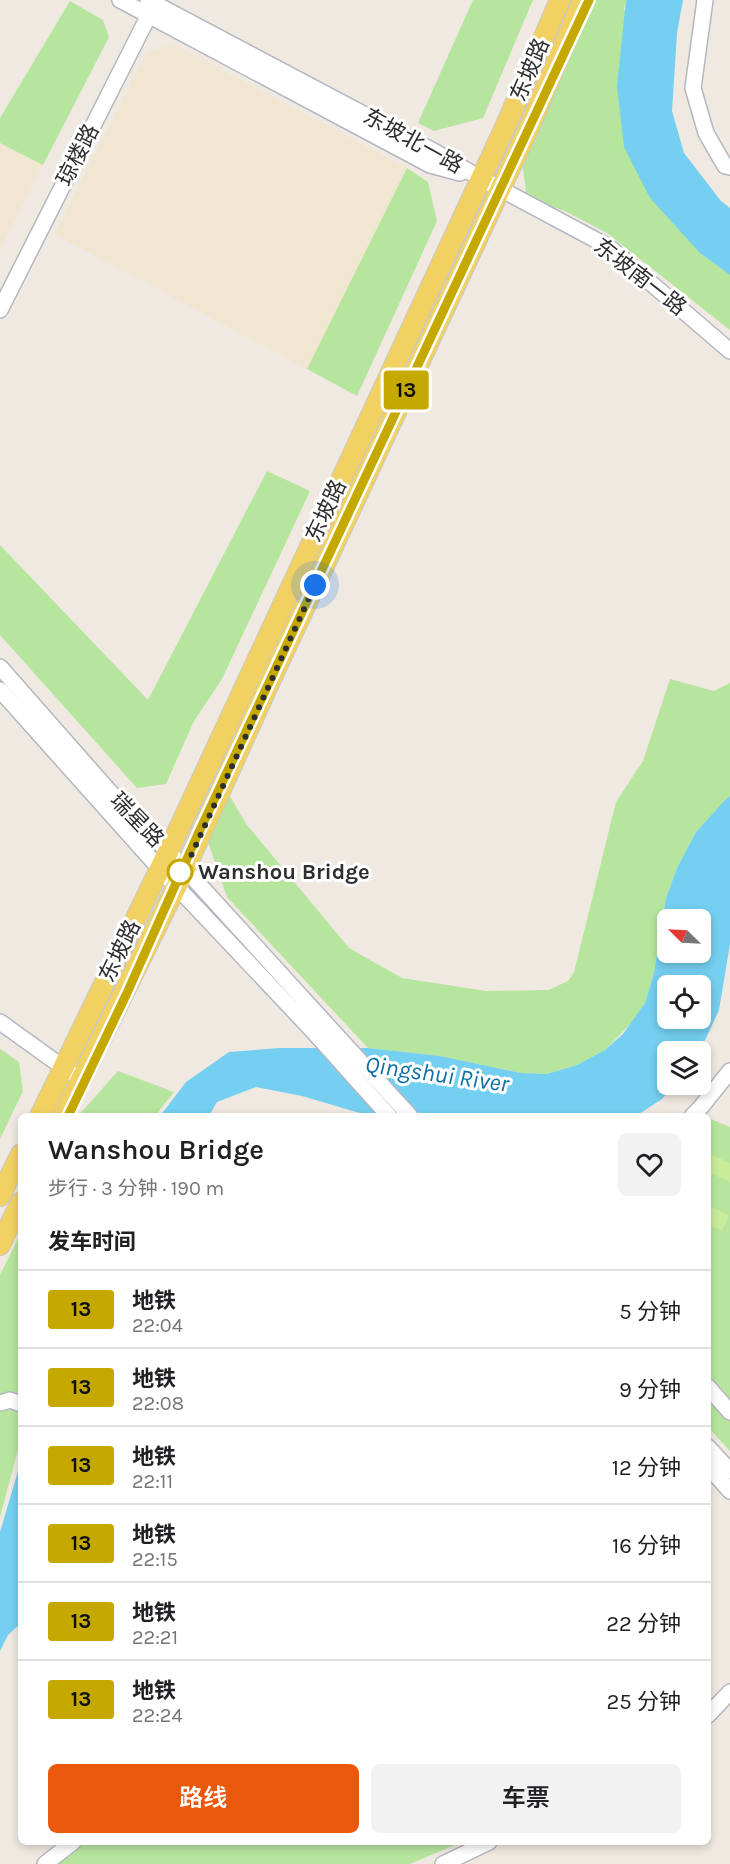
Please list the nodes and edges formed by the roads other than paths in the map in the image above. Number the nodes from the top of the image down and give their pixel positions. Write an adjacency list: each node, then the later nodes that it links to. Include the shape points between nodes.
1 (120, 0): 5 (street, 东坡北一路)
2 (560, 0): 7 (main road, 东坡路)
3 (583, 0): 8 (main road, 东坡路)
4 (705, 0): 6 (street, via 693,88 706,133 725,166)
5 (152, 5): 7 (street, 东坡北一路); 9 (street, 琼楼路)
6 (730, 167)
7 (480, 178): 8 (street, 东坡南一路); 13 (main road, 东坡路)
8 (500, 188): 10 (street, 东坡南一路, via 609,247); 14 (main road, 东坡路)
9 (0, 310)
10 (730, 351)
11 (0, 667): 13 (street, 瑞星路)
12 (0, 690): 13 (street, 瑞星路)
13 (164, 860): 14 (street, 瑞星路); 17 (main road, 东坡路)
14 (181, 877): 16 (street, 瑞星路); 19 (main road, 东坡路)
15 (0, 1022): 17 (street)
16 (318, 1027): 22 (street); 23 (street)
17 (64, 1067): 19 (street); 20 (main road, 东坡路)
18 (730, 1071): 24 (street)
19 (81, 1079): 21 (main road, 东坡路)
20 (41, 1113)
21 (64, 1113)
22 (387, 1113)
23 (407, 1113)
24 (695, 1113)
25 (18, 1160): 26 (main road)
26 (0, 1196)
27 (18, 1208): 28 (main road)
28 (0, 1245)
29 (711, 1391): 32 (street)
30 (0, 1403): 31 (street, via 10,1400)
31 (18, 1403)
32 (730, 1412)
33 (711, 1450): 35 (street)
34 (711, 1469): 36 (street)
35 (730, 1471)
36 (730, 1491)
37 (730, 1692): 38 (street)
38 (711, 1712)
39 (69, 1845): 41 (street)
40 (483, 1845): 42 (street)
41 (45, 1864)
42 (443, 1864)

